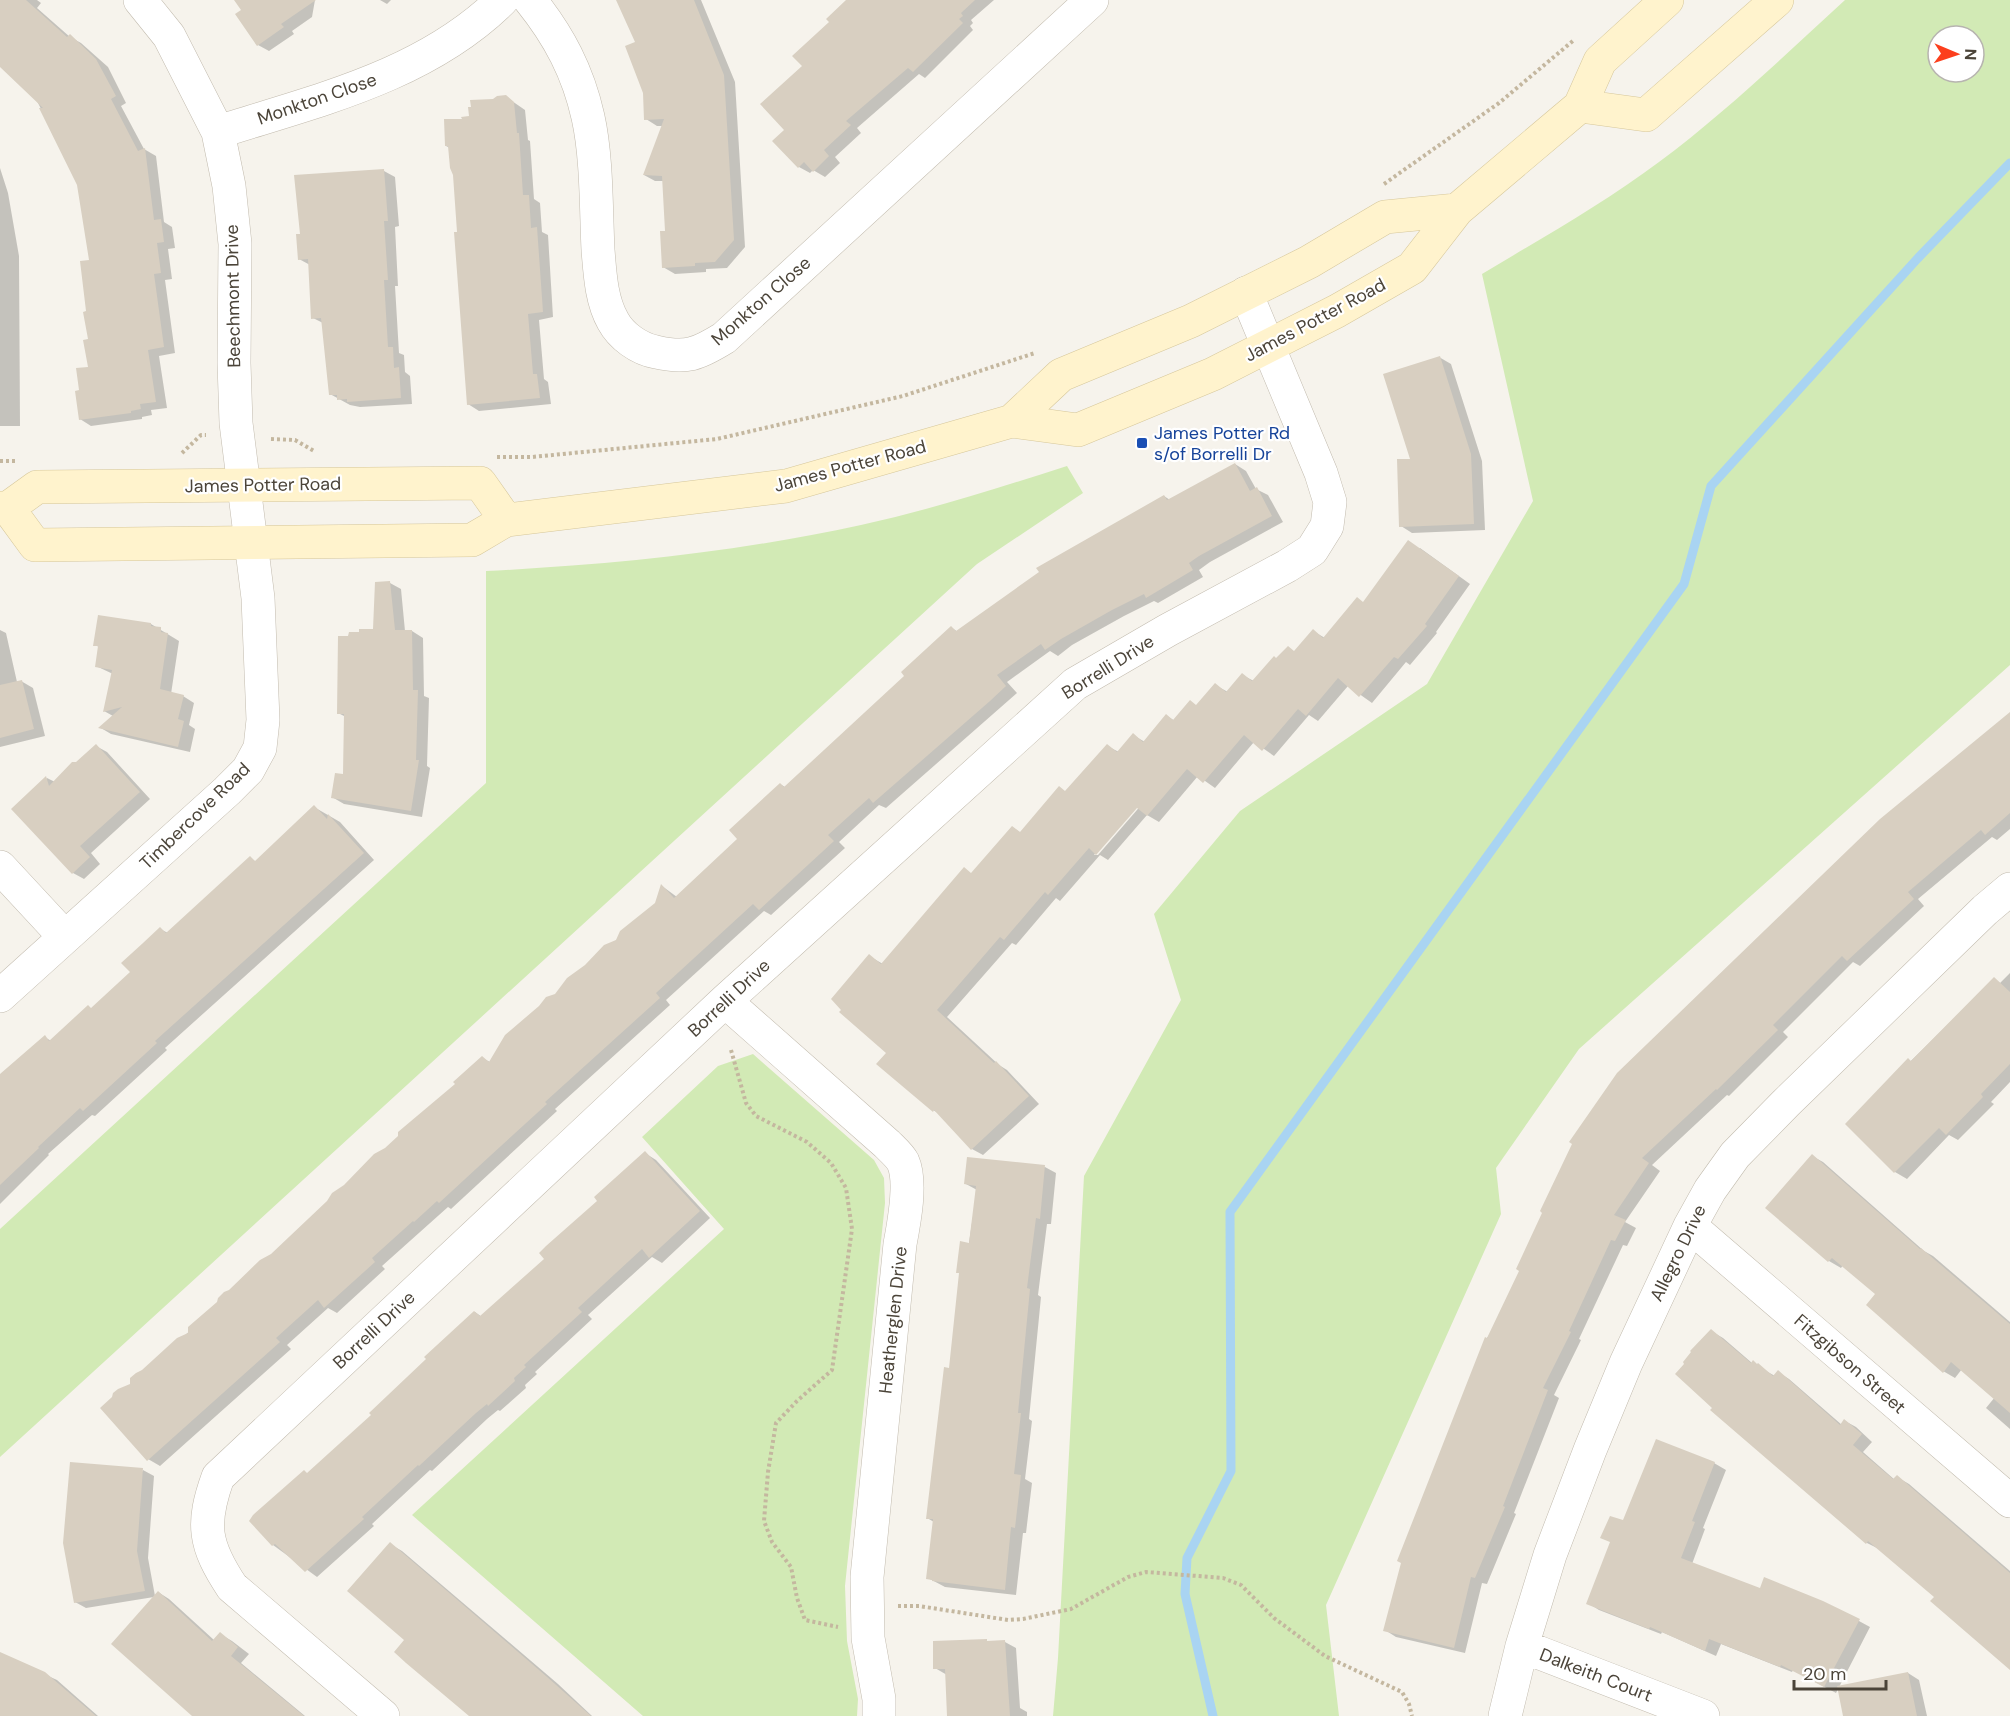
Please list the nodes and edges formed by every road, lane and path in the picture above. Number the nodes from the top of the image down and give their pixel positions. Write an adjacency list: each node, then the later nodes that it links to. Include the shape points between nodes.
1 (140, 0): 9 (street, Beechmont Drive, via 169,36)
2 (502, 0): 9 (street, Monkton Close, via 452,42 390,74)
3 (530, 0): 4 (street, Monkton Close, via 567,53 580,84 589,120 601,284 612,321 626,338 648,351 671,356 699,353 724,338)
4 (1092, 0)
5 (1668, 0): 8 (main road, James Potter Road, via 1600,61)
6 (1777, 0): 8 (main road, via 1646,115)
7 (1578, 37): 10 (path, via 1499,103)
8 (1580, 106): 11 (main road, James Potter Road)
9 (218, 132): 19 (street, Beechmont Drive, via 235,244 236,411)
10 (1378, 188)
11 (1457, 210): 12 (main road, James Potter Road, via 1385,217 1309,262); 13 (main road, James Potter Road, via 1412,268)
12 (1246, 293): 13 (street, Borrelli Drive); 15 (main road, James Potter Road, via 1191,321 1061,375)
13 (1268, 346): 15 (main road, James Potter Road, via 1213,374 1078,430); 27 (street, Borrelli Drive, via 1330,502 1327,526 1312,550 1075,684)
14 (1036, 353): 18 (path, via 903,396 717,439 532,457)
15 (1012, 422): 21 (main road, James Potter Road, via 786,486)
16 (295, 440): 17 (path)
17 (317, 453)
18 (486, 457)
19 (244, 486): 20 (main road, James Potter Road, via 37,487); 21 (main road, James Potter Road, via 480,483); 22 (street, Beechmont Drive)
20 (4, 508): 22 (main road, James Potter Road, via 35,545)
21 (506, 520): 22 (main road, James Potter Road, via 472,540)
22 (251, 543): 25 (street, Timbercove Road, via 262,684 260,748 248,770 227,791)
23 (0, 867): 25 (street)
24 (2010, 889): 29 (street, Allegro Drive, via 1736,1155)
25 (64, 936): 26 (street, Timbercove Road)
26 (0, 996)
27 (725, 1001): 34 (street, Borrelli Drive, via 218,1477 208,1504 207,1534 216,1563 232,1587); 35 (street, Heatherglen Drive, via 903,1162 907,1210 900,1244 867,1577 867,1638)
28 (730, 1050): 32 (path, via 746,1103 756,1116 807,1142 831,1163 846,1188 852,1229 832,1370 777,1424 764,1521 772,1542 791,1567 805,1620)
29 (1690, 1226): 30 (street, Fitzgibson Street); 33 (street, Allegro Drive, via 1595,1439 1550,1555)
30 (2010, 1501)
31 (905, 1605): 36 (path, via 1023,1619 1071,1609 1128,1577 1146,1572 1223,1578 1241,1585 1274,1618 1325,1656 1402,1692)
32 (842, 1628)
33 (1522, 1646): 37 (street, Allegro Drive); 38 (street, Dalkeith Court)
34 (382, 1716)
35 (879, 1716)
36 (1412, 1716)
37 (1505, 1716)
38 (1703, 1716)

